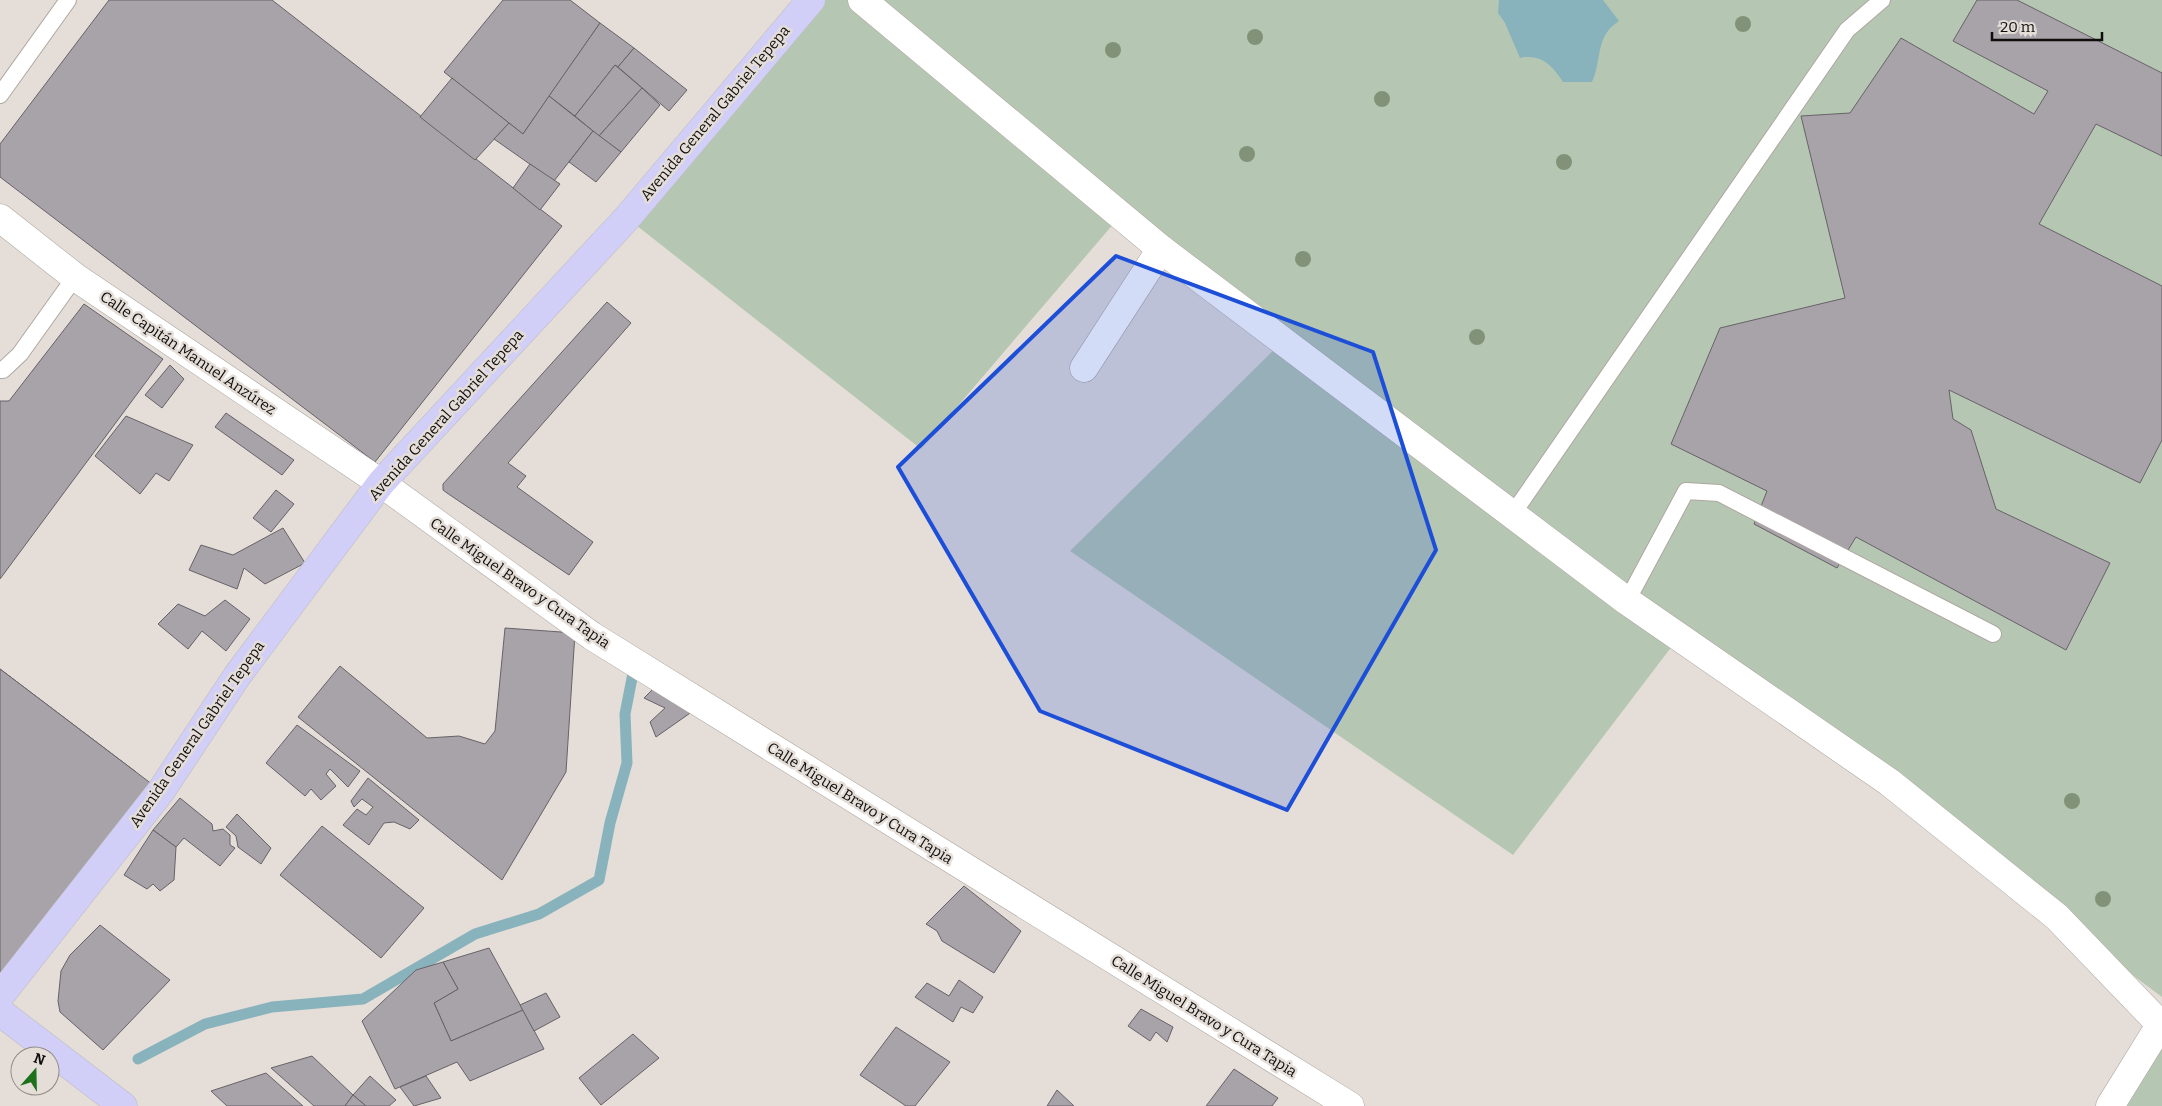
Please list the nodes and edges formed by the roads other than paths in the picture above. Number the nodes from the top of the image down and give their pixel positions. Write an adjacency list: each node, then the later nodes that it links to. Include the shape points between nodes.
1 (68, 0): 5 (lane)
2 (811, 0): 11 (main road, Avenida General Gabriel Tepepa, via 627,218)
3 (862, 0): 7 (street)
4 (1882, 0): 12 (lane, via 1847,30)
5 (0, 94)
6 (0, 218): 8 (street, Calle Capitán Manuel Anzúrez)
7 (1162, 249): 9 (street); 12 (street)
8 (75, 277): 10 (lane, via 20,354); 11 (street, Calle Capitán Manuel Anzúrez)
9 (1084, 368)
10 (0, 370)
11 (381, 483): 15 (main road, Avenida General Gabriel Tepepa, via 237,676 161,791); 19 (street, Calle Miguel Bravo y Cura Tapia, via 592,636)
12 (1512, 515): 13 (street)
13 (1627, 601): 14 (lane, via 1686,491 1719,493); 17 (street, via 1896,788 2058,917)
14 (1993, 634)
15 (0, 996)
16 (0, 1012): 18 (main road)
17 (2161, 1023): 20 (street)
18 (122, 1106)
19 (1350, 1106)
20 (2110, 1106)

